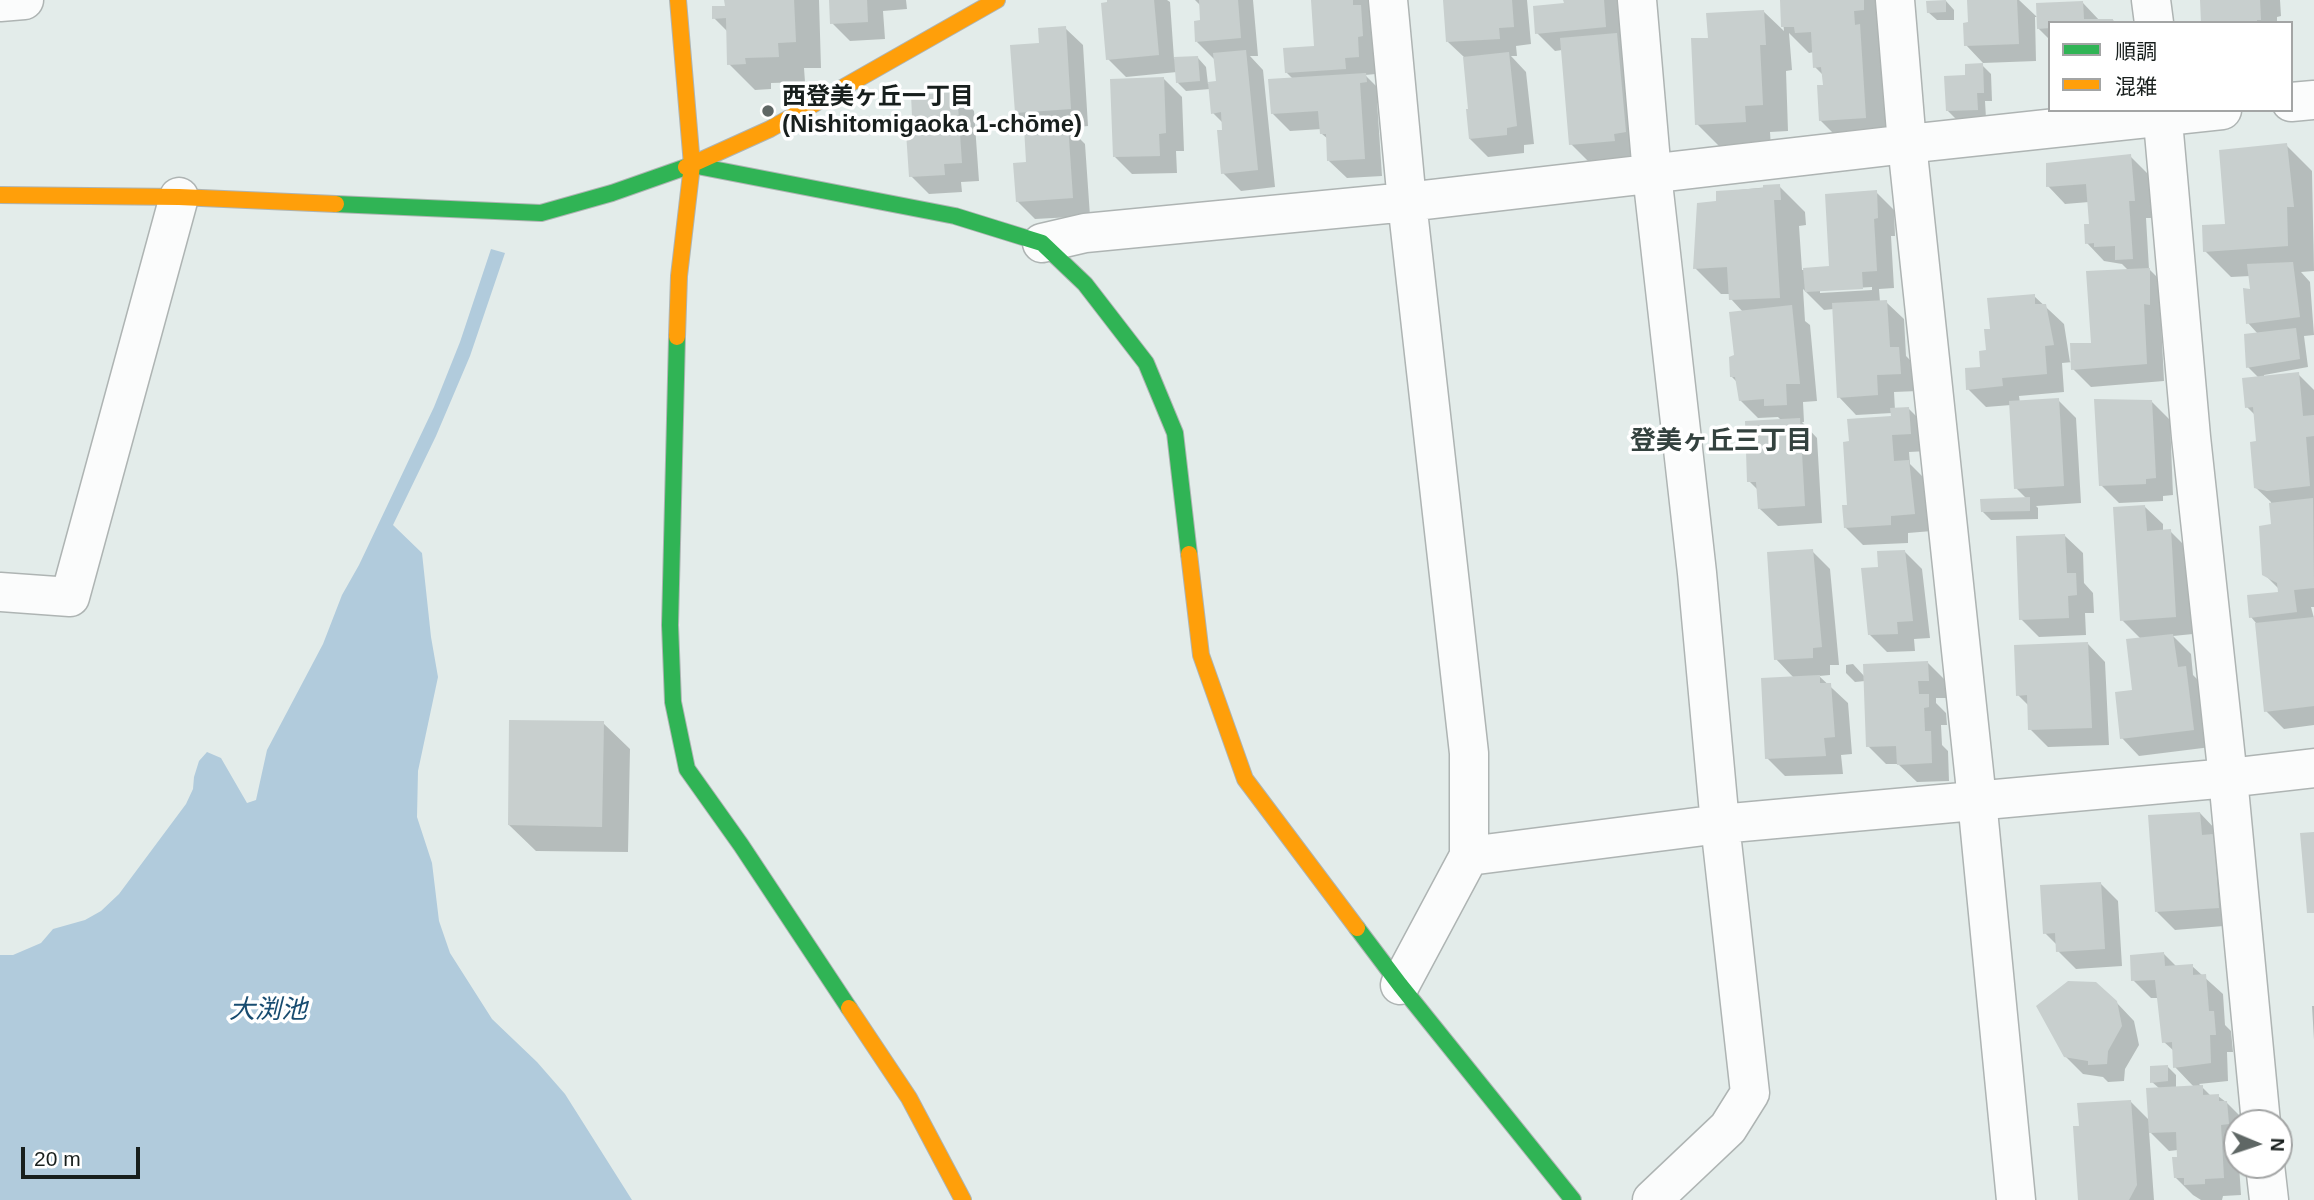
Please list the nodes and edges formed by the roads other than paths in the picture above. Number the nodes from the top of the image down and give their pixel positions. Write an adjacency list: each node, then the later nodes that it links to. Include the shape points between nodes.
1 (24, 0): 8 (street)
2 (678, 0): 15 (street)
3 (997, 0): 15 (street, via 770,129)
4 (1388, 0): 19 (street)
5 (1637, 0): 16 (street)
6 (1895, 0): 14 (street)
7 (2151, 0): 9 (street)
8 (0, 2)
9 (2154, 21)
10 (2314, 100): 11 (street)
11 (2293, 102)
12 (2192, 112): 13 (street)
13 (2163, 114): 14 (street); 23 (street, via 2191,437)
14 (1907, 144): 16 (street); 24 (street)
15 (692, 165): 18 (street, via 541,213); 20 (street, via 955,216); 30 (street, via 679,276 670,625 673,702 687,769 909,1098)
16 (1652, 174): 19 (street); 25 (street, via 1698,573)
17 (0, 195): 18 (street)
18 (179, 197): 21 (street, via 70,597)
19 (1407, 202): 20 (street, via 1085,233); 26 (street, via 1469,753)
20 (1042, 243): 27 (street, via 1085,284 1146,363 1175,433 1201,655 1245,779)
21 (0, 592)
22 (2314, 768): 23 (street)
23 (2228, 778): 24 (street); 28 (street)
24 (1977, 800): 25 (street); 33 (street)
25 (1720, 824): 26 (street); 32 (street, via 1750,1093 1728,1128)
26 (1469, 856): 27 (street)
27 (1400, 985): 31 (street)
28 (2260, 1109)
29 (2267, 1179): 34 (street)
30 (963, 1200)
31 (1573, 1200)
32 (1652, 1200)
33 (2016, 1200)
34 (2269, 1200)

